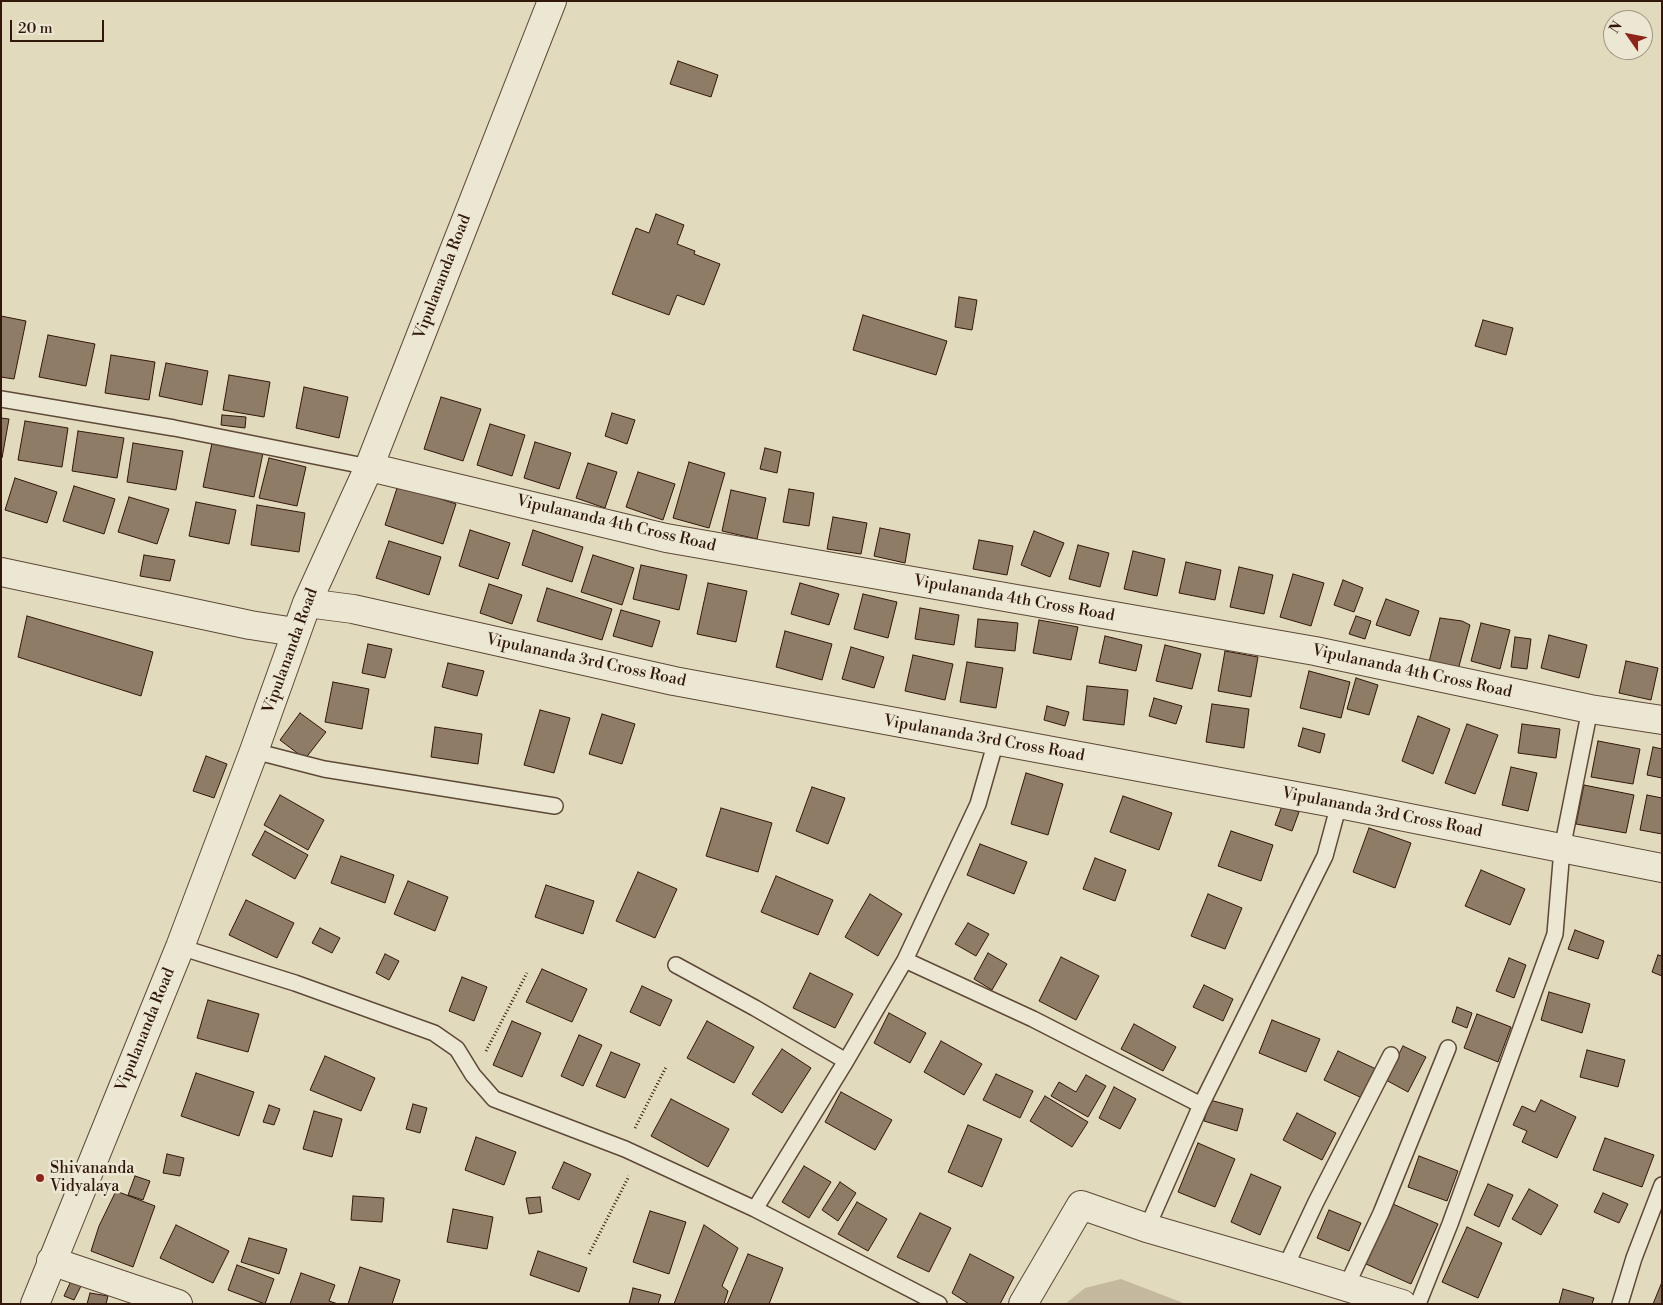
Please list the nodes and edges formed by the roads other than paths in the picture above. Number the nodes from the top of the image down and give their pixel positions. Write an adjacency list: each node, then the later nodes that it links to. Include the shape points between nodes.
1 (552, 1): 3 (street, Vipulananda Road)
2 (1, 399): 3 (lane, via 174,428)
3 (369, 467): 5 (street, Vipulananda Road); 7 (street, Vipulananda 4th Cross Road, via 666,538 1315,651)
4 (1, 572): 6 (street)
5 (307, 603): 6 (street, Vipulananda Road); 9 (street, Vipulananda 3rd Cross Road, via 353,609 674,682)
6 (295, 632): 10 (street, Vipulananda Road)
7 (1590, 709): 8 (street, Vipulananda 4th Cross Road); 13 (lane)
8 (1662, 720)
9 (996, 741): 11 (street, Vipulananda 3rd Cross Road); 16 (lane, via 978,804)
10 (254, 751): 12 (lane, via 324,769); 15 (street, Vipulananda Road)
11 (1339, 804): 13 (street, Vipulananda 3rd Cross Road); 21 (lane, via 1325,856)
12 (555, 806)
13 (1562, 849): 14 (street, Vipulananda 3rd Cross Road); 33 (lane, via 1555,934)
14 (1662, 868)
15 (180, 947): 23 (lane, via 295,983 434,1033 457,1049 472,1075 494,1099 625,1149); 25 (street, Vipulananda Road)
16 (905, 960): 20 (lane); 21 (lane, via 1033,1019)
17 (676, 965): 20 (lane)
18 (1448, 1048): 27 (lane, via 1381,1214)
19 (1391, 1055): 26 (lane)
20 (846, 1061): 23 (lane)
21 (1201, 1105): 24 (lane)
22 (1662, 1184): 34 (lane)
23 (755, 1209): 30 (lane)
24 (1147, 1228): 26 (street); 31 (street, via 1081,1205)
25 (51, 1261): 28 (street, Vipulananda Road); 29 (street)
26 (1285, 1268): 27 (street)
27 (1346, 1287): 32 (street)
28 (35, 1304)
29 (178, 1304)
30 (939, 1304)
31 (1024, 1304)
32 (1402, 1304)
33 (1418, 1304)
34 (1620, 1304)

